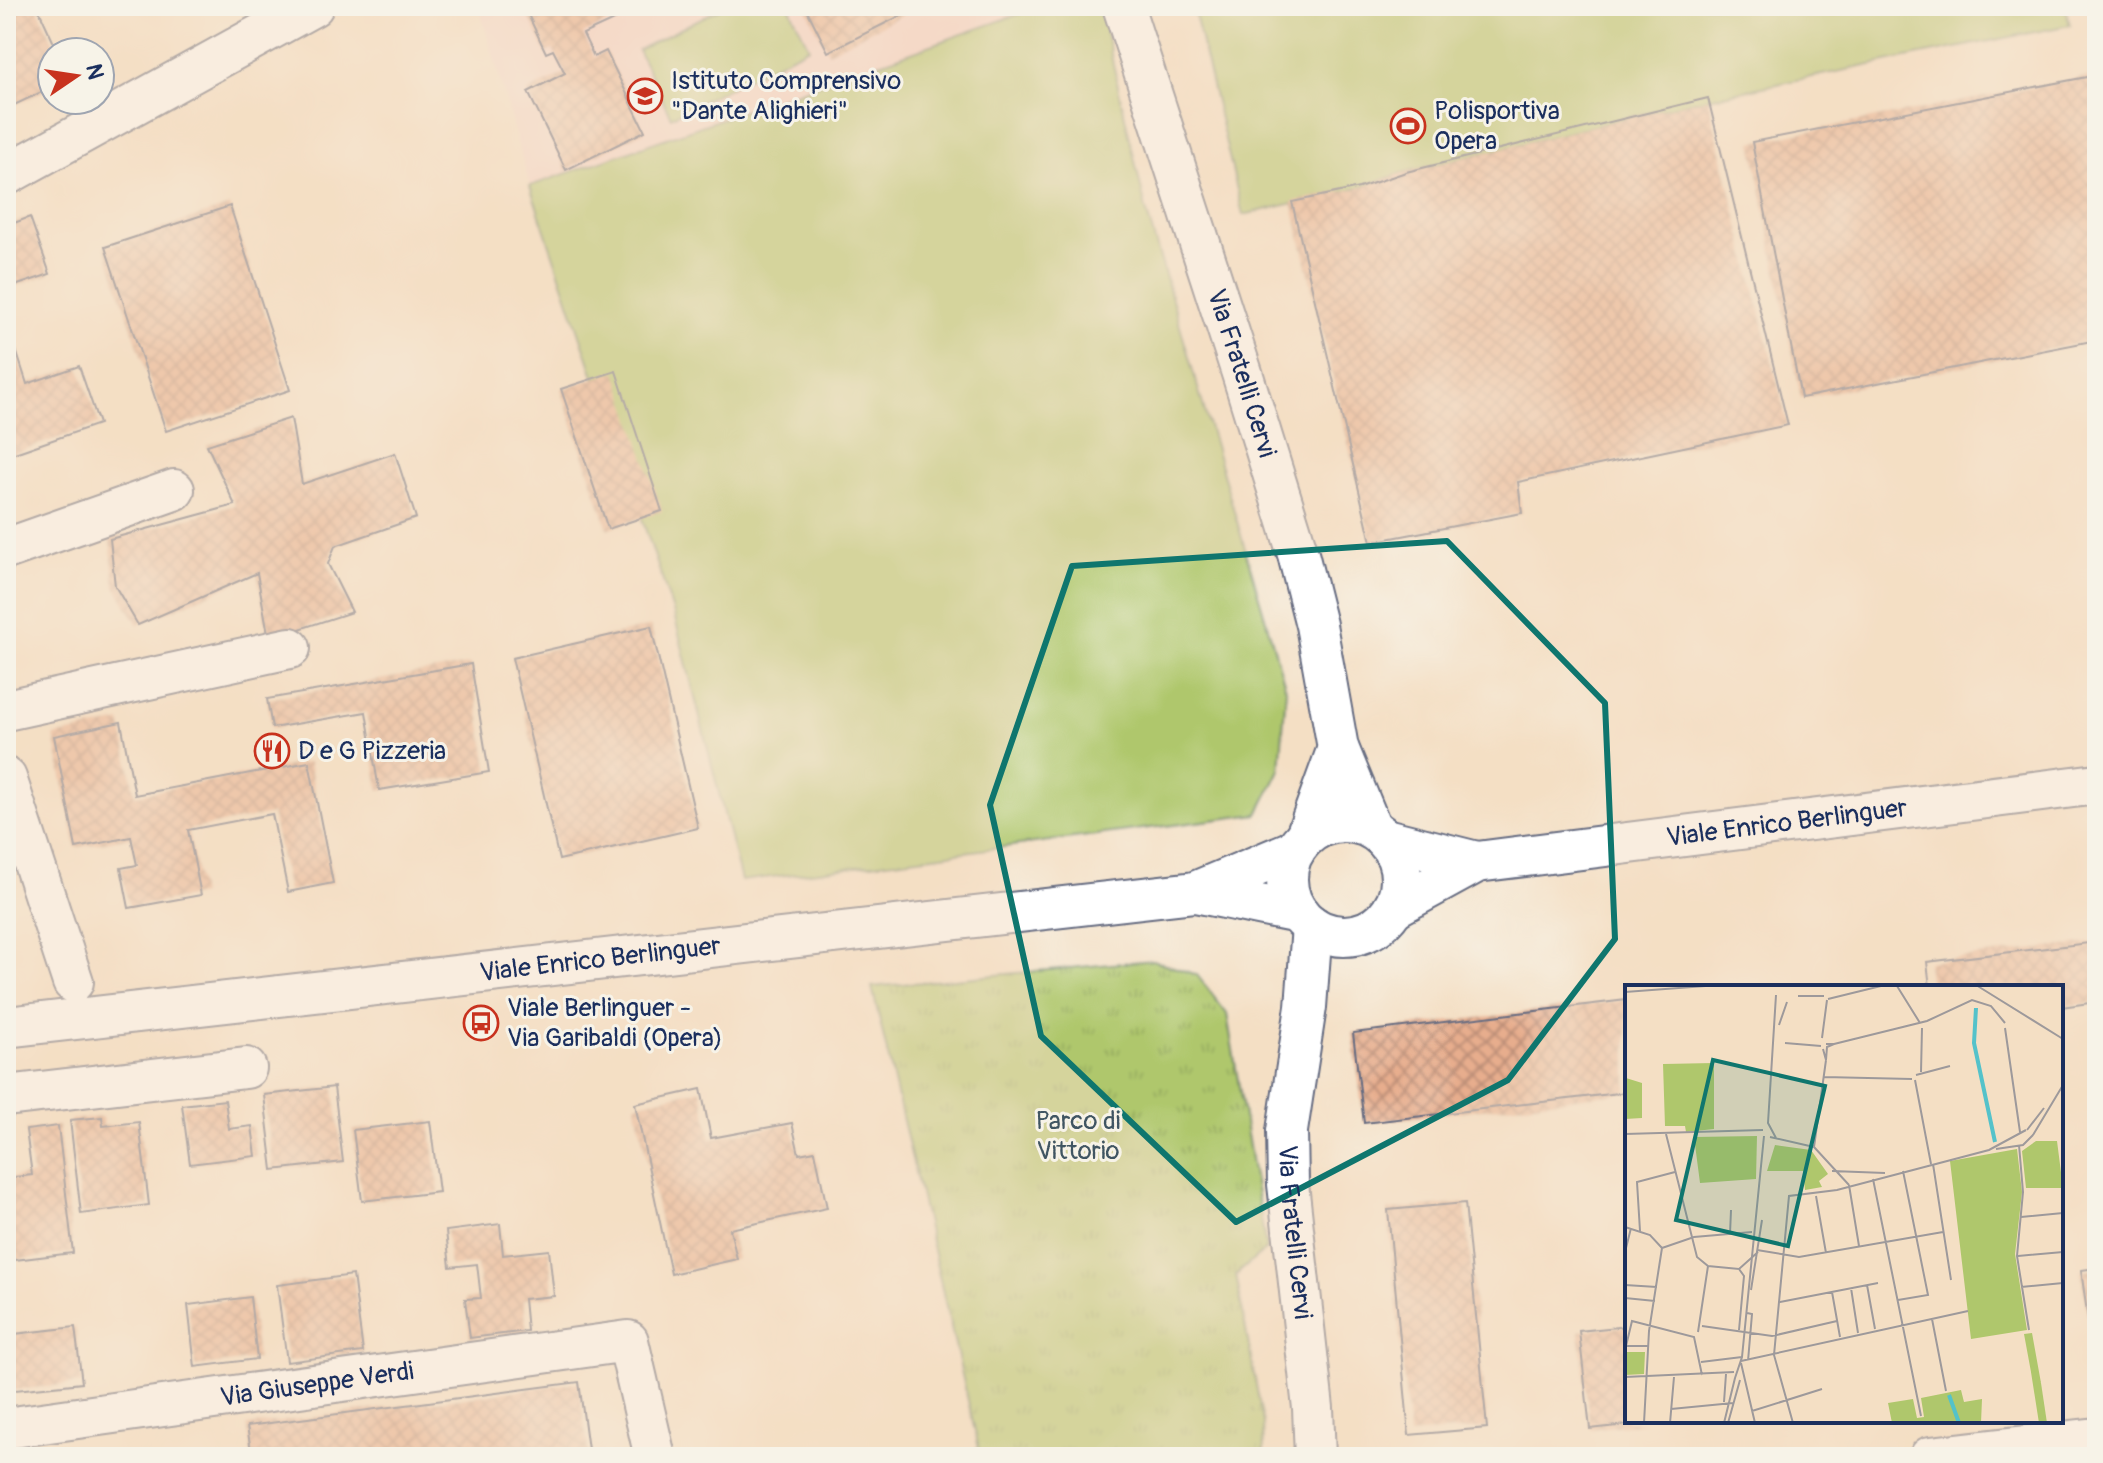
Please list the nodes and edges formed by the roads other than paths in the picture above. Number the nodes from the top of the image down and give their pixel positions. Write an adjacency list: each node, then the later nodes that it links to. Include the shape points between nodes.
1 (313, 6): 3 (street)
2 (1123, 6): 8 (street, Via Fratelli Cervi, via 1298,554)
3 (6, 175)
4 (174, 490): 5 (street)
5 (6, 549)
6 (290, 648): 7 (street)
7 (6, 710)
8 (1338, 748): 11 (street, Via Fratelli Cervi); 12 (street)
9 (6, 778): 17 (street)
10 (2097, 784): 13 (street, Viale Enrico Berlinguer)
11 (1378, 834): 12 (street, via 1354,822 1337,822 1320,826); 13 (street, Viale Enrico Berlinguer); 15 (street, via 1400,865)
12 (1300, 843): 14 (street, Viale Enrico Berlinguer); 16 (street, via 1288,865 1290,898)
13 (1477, 862): 15 (street, Viale Enrico Berlinguer)
14 (1195, 892): 16 (street, Viale Enrico Berlinguer); 18 (street, Viale Enrico Berlinguer)
15 (1393, 908): 16 (street, via 1365,932)
16 (1319, 925): 24 (street, Via Fratelli Cervi, via 1287,1131)
17 (73, 982)
18 (6, 1027)
19 (246, 1068): 20 (street)
20 (6, 1096)
21 (6, 1428): 23 (street, Via Giuseppe Verdi, via 628,1341)
22 (2097, 1438): 25 (street)
23 (655, 1457)
24 (1315, 1457)
25 (1930, 1457)

